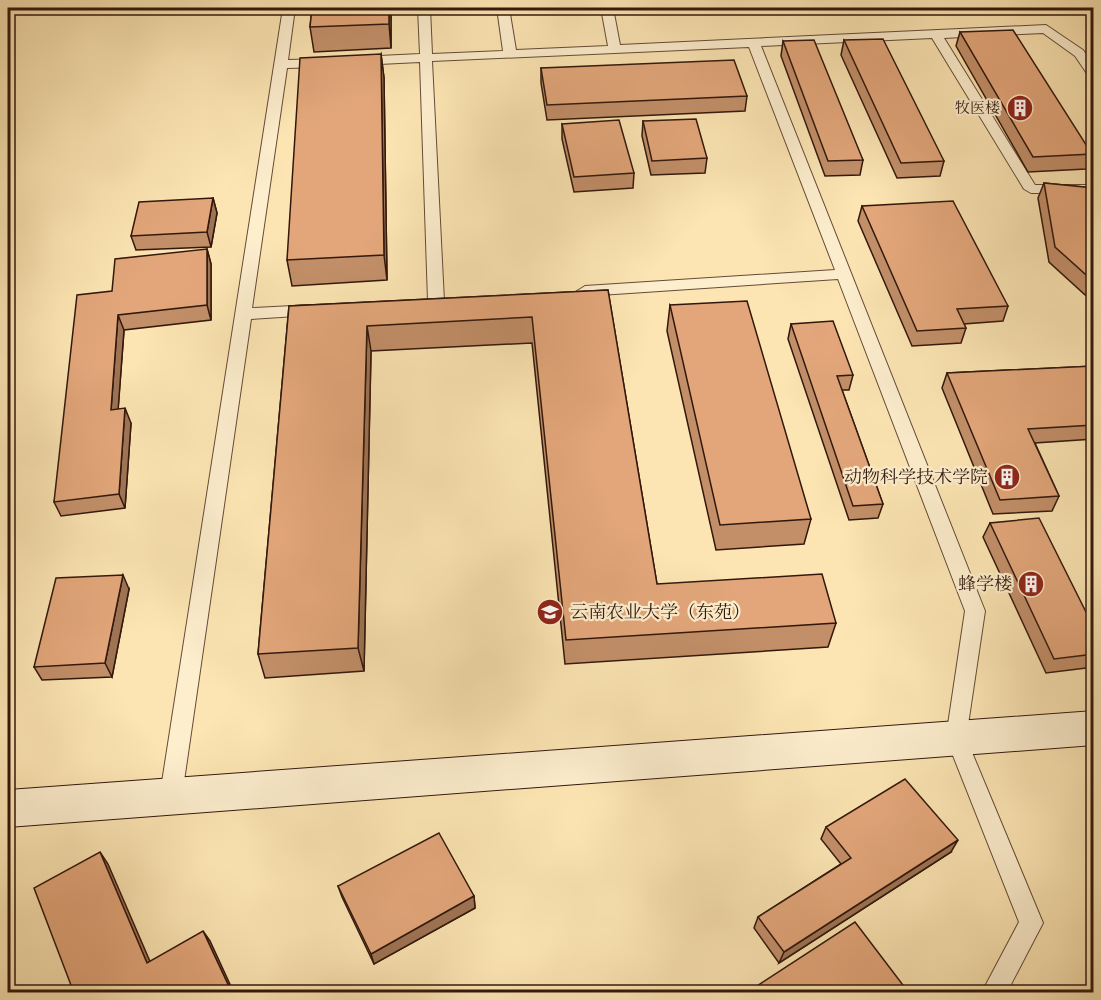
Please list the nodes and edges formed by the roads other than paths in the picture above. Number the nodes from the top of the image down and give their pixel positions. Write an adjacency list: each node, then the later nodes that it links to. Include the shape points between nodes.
1 (289, 8): 10 (lane)
2 (424, 8): 9 (lane)
3 (503, 8): 8 (lane)
4 (607, 8): 7 (lane)
5 (936, 34): 6 (lane); 11 (lane, via 1046,29 1079,53); 12 (lane, via 1031,189)
6 (754, 43): 7 (lane); 13 (lane)
7 (615, 49): 8 (lane)
8 (510, 54): 9 (lane)
9 (426, 58): 10 (lane); 15 (lane)
10 (281, 64): 17 (lane)
11 (1094, 75)
12 (1094, 189)
13 (844, 274): 14 (lane); 19 (lane, via 975,611)
14 (564, 293)
15 (436, 301)
16 (333, 308): 17 (lane)
17 (242, 314): 20 (lane)
18 (1094, 728): 19 (street)
19 (956, 738): 20 (street); 22 (lane, via 1031,923)
20 (171, 795): 21 (street)
21 (8, 809)
22 (994, 993)

